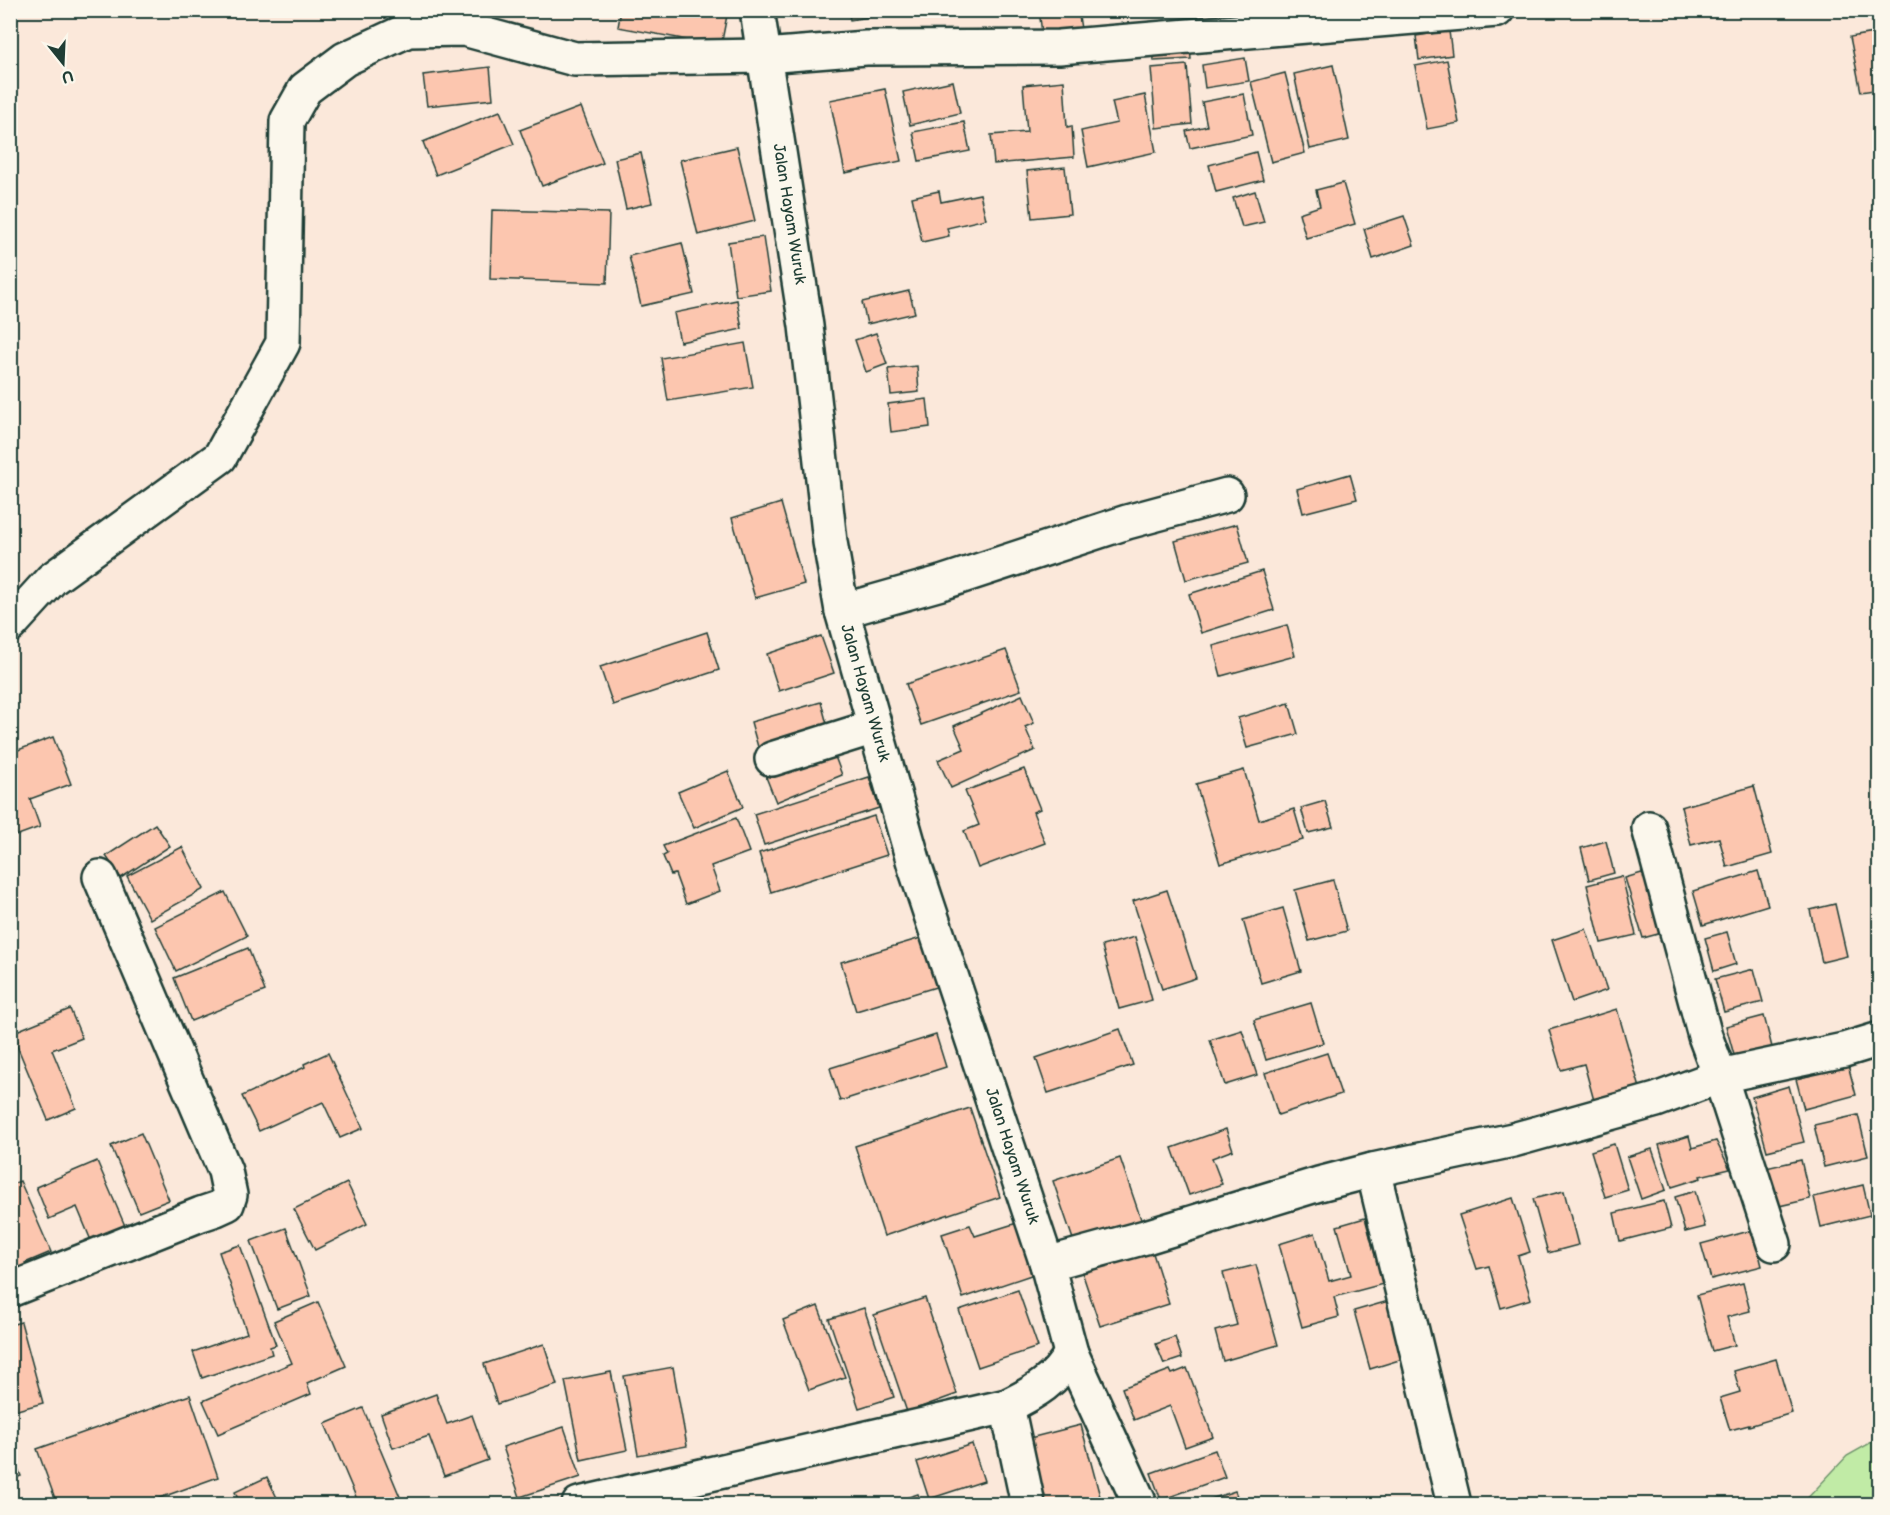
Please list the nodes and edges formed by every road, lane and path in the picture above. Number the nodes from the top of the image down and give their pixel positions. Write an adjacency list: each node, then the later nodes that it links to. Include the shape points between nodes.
1 (757, 10): 3 (street, Jalan Hayam Wuruk)
2 (1497, 10): 3 (street, via 1059,47 866,48)
3 (764, 56): 5 (street, Jalan Hayam Wuruk, via 807,326 830,542); 6 (street, via 575,59 464,28 408,30 345,59 304,89 287,121 283,343 220,458 52,579)
4 (1227, 495): 5 (street, via 1127,522)
5 (842, 612): 7 (street, Jalan Hayam Wuruk)
6 (10, 625)
7 (874, 727): 8 (street); 17 (street, Jalan Hayam Wuruk, via 915,867)
8 (772, 759)
9 (1648, 828): 14 (street, via 1705,1036)
10 (100, 877): 18 (street, via 225,1171 230,1195 227,1203 216,1209)
11 (1880, 1039): 12 (street)
12 (1844, 1050): 13 (street); 14 (street)
13 (1880, 1066)
14 (1720, 1076): 15 (street, via 1656,1100 1513,1140); 16 (street)
15 (1372, 1170): 17 (street); 25 (street)
16 (1774, 1244)
17 (1047, 1264): 19 (street, Jalan Hayam Wuruk)
18 (10, 1290)
19 (1071, 1353): 20 (street, via 1065,1366 1036,1392); 24 (street, Jalan Hayam Wuruk)
20 (1007, 1406): 21 (street); 23 (street)
21 (654, 1497): 22 (street)
22 (579, 1504)
23 (1028, 1504)
24 (1140, 1504)
25 (1454, 1504)

